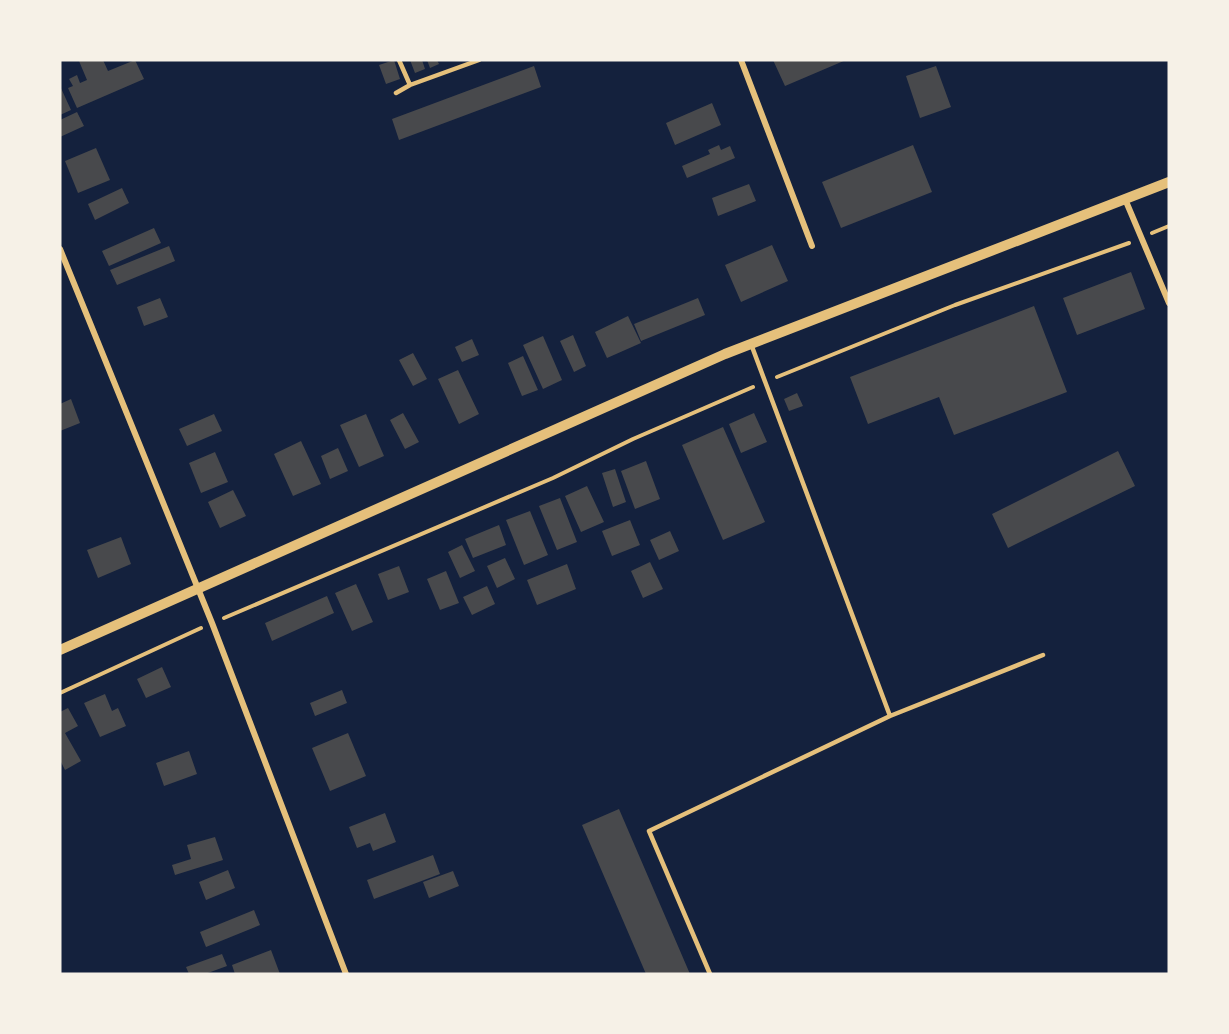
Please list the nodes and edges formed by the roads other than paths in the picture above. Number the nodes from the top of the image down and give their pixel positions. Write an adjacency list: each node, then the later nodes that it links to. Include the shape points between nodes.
1 (399, 60): 4 (lane)
2 (479, 60): 4 (lane)
3 (741, 60): 8 (street)
4 (410, 85): 5 (lane)
5 (396, 93)
6 (1169, 182): 7 (street)
7 (1125, 199): 10 (street); 11 (street)
8 (812, 246)
9 (60, 249): 12 (street)
10 (1169, 303)
11 (751, 344): 12 (street); 15 (lane)
12 (197, 589): 13 (street); 16 (street)
13 (60, 650)
14 (1043, 656): 15 (lane)
15 (890, 716): 17 (lane, via 649,831)
16 (346, 974)
17 (710, 974)

